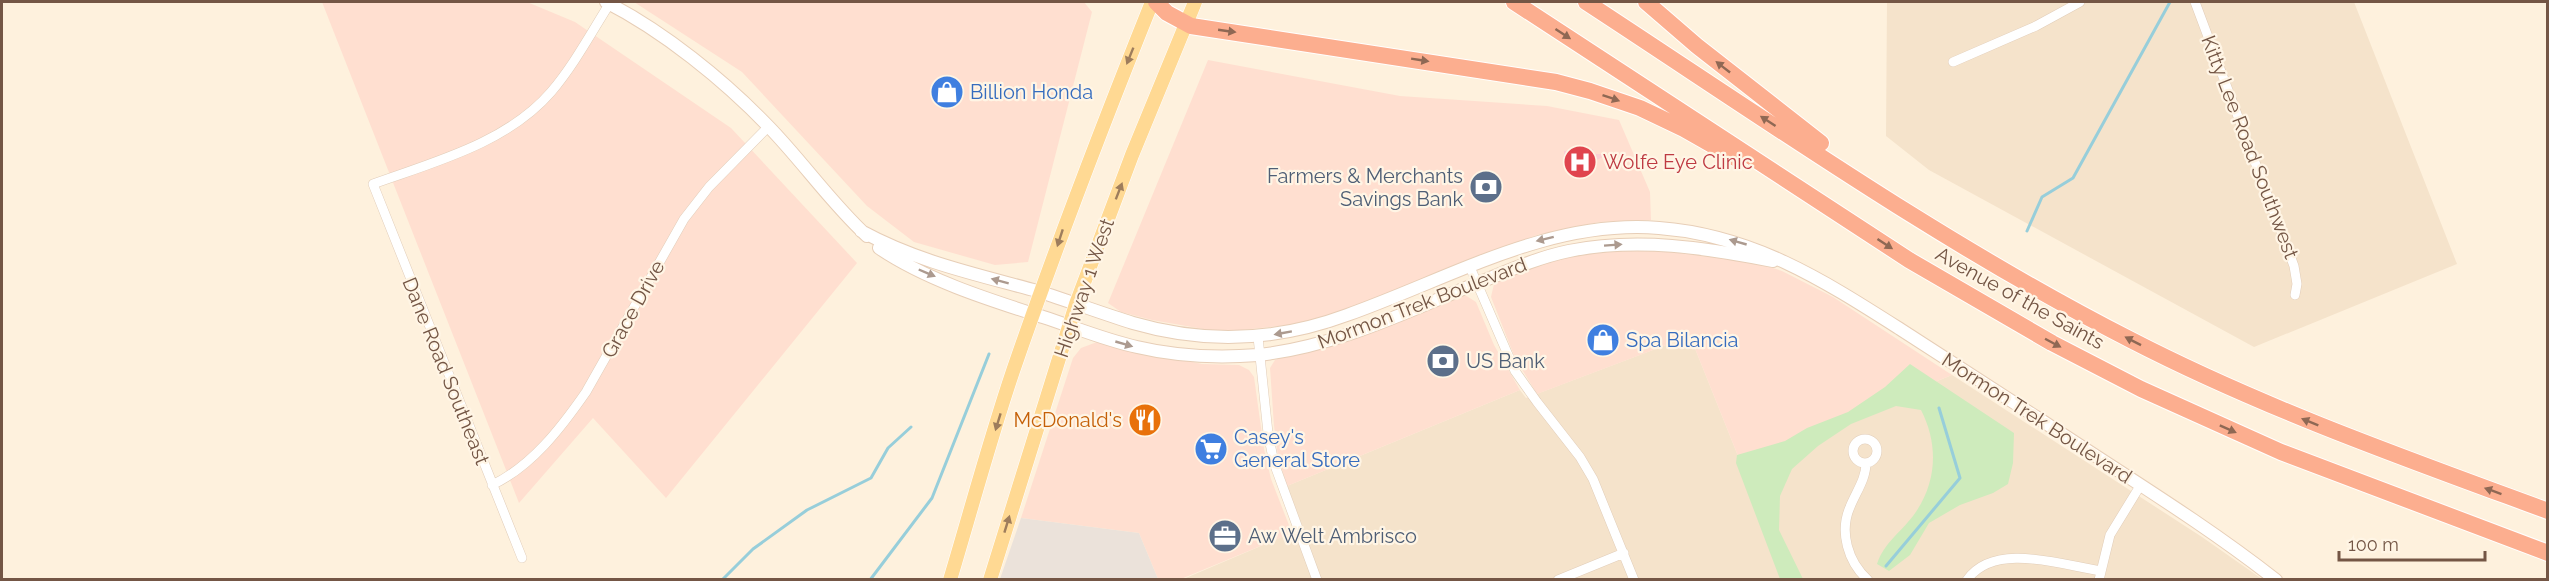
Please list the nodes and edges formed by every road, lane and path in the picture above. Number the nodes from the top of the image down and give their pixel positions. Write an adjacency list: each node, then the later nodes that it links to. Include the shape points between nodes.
1 (608, 2): 11 (main road, Mormon Trek Boulevard, via 691,58); 26 (street, Dane Road Southeast, via 570,67 529,112 468,148 373,184)
2 (1154, 2): 9 (highway); 18 (main road, Highway 1 West, one-way to 18, via 1061,234)
3 (1195, 2): 9 (main road, Highway 1 West)
4 (1514, 2): 12 (highway, Avenue of the Saints, one-way to 12)
5 (1586, 2): 14 (highway, Avenue of the Saints, one-way to 5)
6 (1646, 2): 14 (highway, one-way to 6, via 1781,113)
7 (2080, 2): 10 (street)
8 (2195, 2): 19 (street, Kitty Lee Road Southwest, via 2294,266)
9 (1185, 24): 12 (highway, one-way to 12, via 1530,77 1590,91 1684,129); 20 (main road, Highway 1 West, one-way to 9)
10 (1953, 62)
11 (769, 126): 13 (main road, Mormon Trek Boulevard); 26 (street, Grace Drive, via 709,187 684,219 572,412 536,453 515,472)
12 (1857, 226): 30 (highway, Avenue of the Saints, one-way to 30, via 2002,315 2195,415 2317,467)
13 (861, 231): 18 (main road, Mormon Trek Boulevard, one-way to 13, via 924,260); 21 (main road, Mormon Trek Boulevard, one-way to 21, via 895,259)
14 (1936, 231): 28 (highway, Avenue of the Saints, one-way to 14, via 2340,434 2211,378 2109,329)
15 (1792, 265): 16 (main road, Mormon Trek Boulevard, one-way to 16, via 1720,237 1627,226 1533,242); 17 (main road, Mormon Trek Boulevard, one-way to 15, via 1545,257 1622,244 1697,248); 27 (main road, Mormon Trek Boulevard, via 1848,296)
16 (1470, 267): 17 (street); 23 (main road, Mormon Trek Boulevard, one-way to 23, via 1346,316)
17 (1477, 283): 24 (main road, Mormon Trek Boulevard, via 1345,336); 29 (street, via 1515,371 1580,457)
18 (1042, 293): 20 (main road, Mormon Trek Boulevard); 21 (main road, Highway 1 West)
19 (2295, 295)
20 (1076, 304): 22 (main road, Highway 1 West); 23 (main road, Mormon Trek Boulevard, via 1164,330 1217,338)
21 (1035, 314): 22 (main road, Mormon Trek Boulevard); 33 (main road, Highway 1 West, one-way to 33, via 1013,371)
22 (1069, 325): 24 (main road, Mormon Trek Boulevard, one-way to 24, via 1154,350 1191,355); 34 (main road, Highway 1 West, one-way to 22)
23 (1258, 337): 24 (street)
24 (1259, 355): 35 (street, via 1274,463)
25 (1866, 463): 38 (street, via 1845,530 1850,557)
26 (492, 485): 31 (street, Dane Road Southeast)
27 (2140, 486): 32 (street, via 2110,535); 40 (main road, Mormon Trek Boulevard, via 2216,534)
28 (2547, 511)
29 (1624, 553): 36 (street); 37 (street)
30 (2547, 553)
31 (522, 558)
32 (2100, 575): 39 (street, via 2005,558 1982,565)
33 (950, 579)
34 (990, 579)
35 (1317, 579)
36 (1558, 579)
37 (1634, 579)
38 (1868, 579)
39 (1967, 579)
40 (2276, 579)

